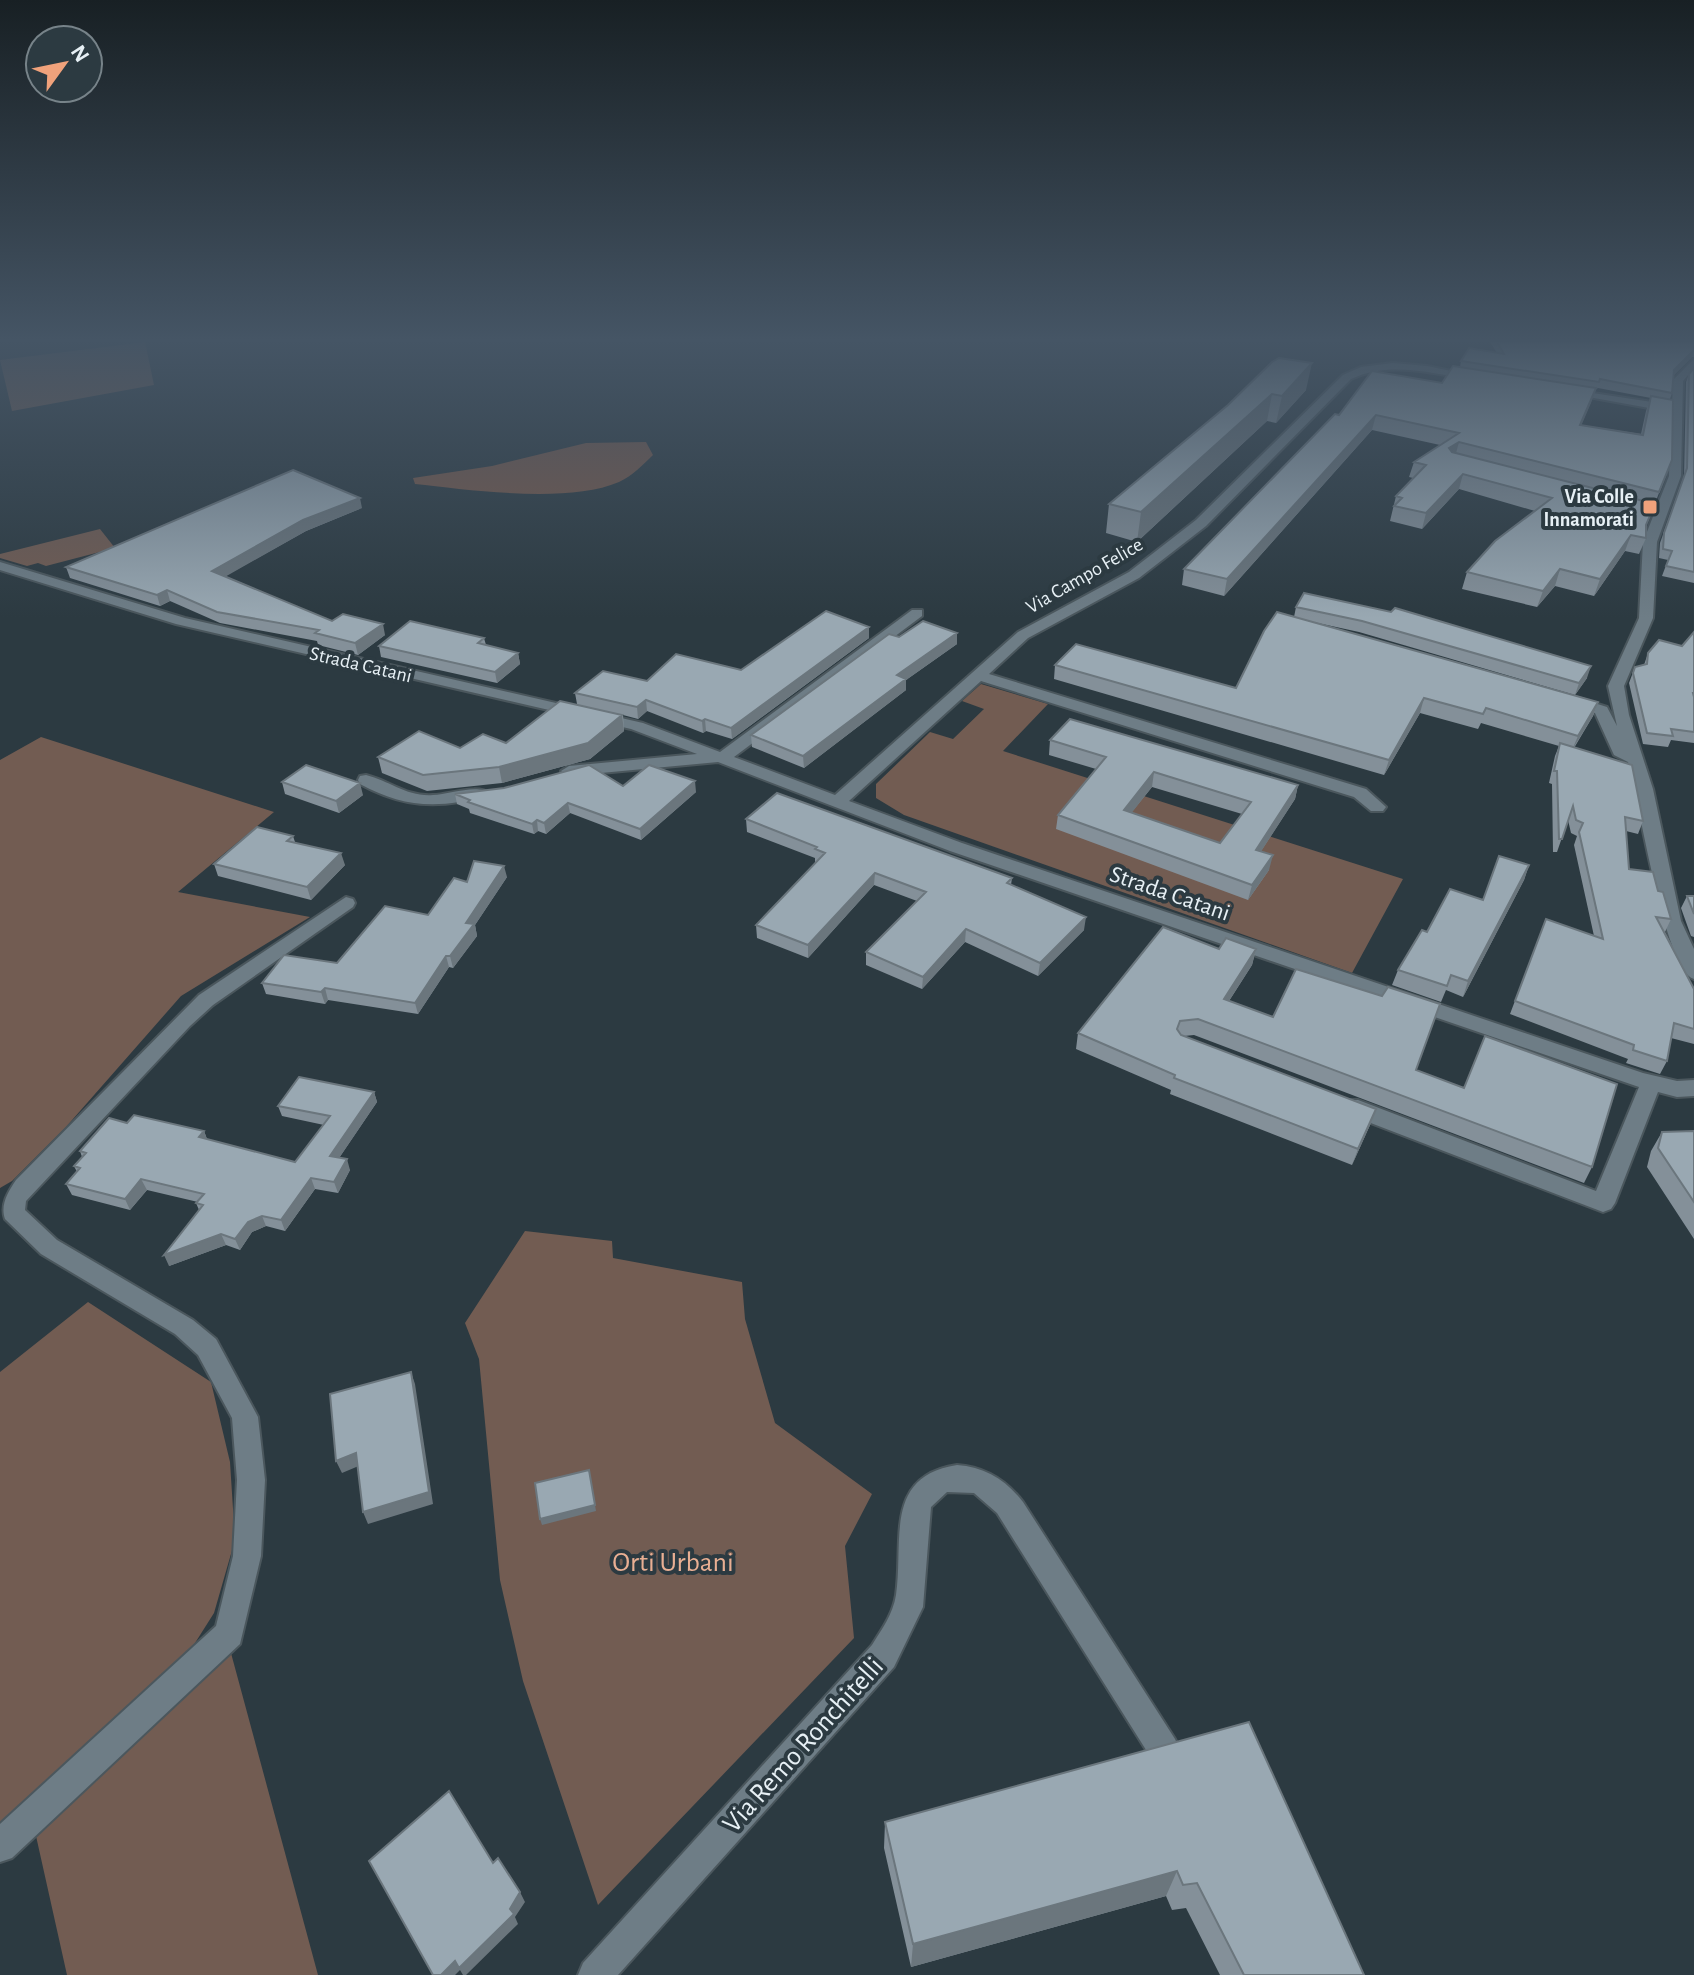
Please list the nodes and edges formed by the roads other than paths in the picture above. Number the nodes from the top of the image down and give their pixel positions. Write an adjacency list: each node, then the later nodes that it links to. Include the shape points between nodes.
1 (1291, 434): 5 (street, Via Campo Felice, via 1161,557 1023,635)
2 (1682, 434): 6 (street, via 1680,480 1654,514 1646,618)
3 (0, 566): 9 (street, Strada Catani, via 238,635 608,717)
4 (917, 613): 9 (street, Strada Catani)
5 (979, 676): 14 (street, Via Campo Felice); 15 (street, via 1360,793)
6 (1616, 686): 8 (street); 10 (street)
7 (1555, 696): 8 (street)
8 (1601, 710): 10 (street, via 1622,755)
9 (723, 757): 11 (street, Strada Catani, via 582,768); 14 (street, Strada Catani)
10 (1635, 760): 17 (street, via 1672,921)
11 (549, 778)
12 (366, 780): 13 (street, via 412,801)
13 (505, 791)
14 (839, 801): 18 (street, Strada Catani, via 956,847)
15 (1377, 807)
16 (346, 903): 22 (street, via 206,1000 15,1200 13,1213 49,1247 184,1327 207,1347 245,1417 251,1480 247,1556 229,1634)
17 (1694, 972)
18 (1651, 1083): 19 (street, Strada Catani); 20 (street, via 1603,1203)
19 (1694, 1088)
20 (1335, 1100)
21 (1164, 1750): 23 (street, Via Remo Ronchitelli, via 1005,1502 981,1482 937,1482 917,1503 908,1608 883,1656)
22 (0, 1846)
23 (603, 1971)

